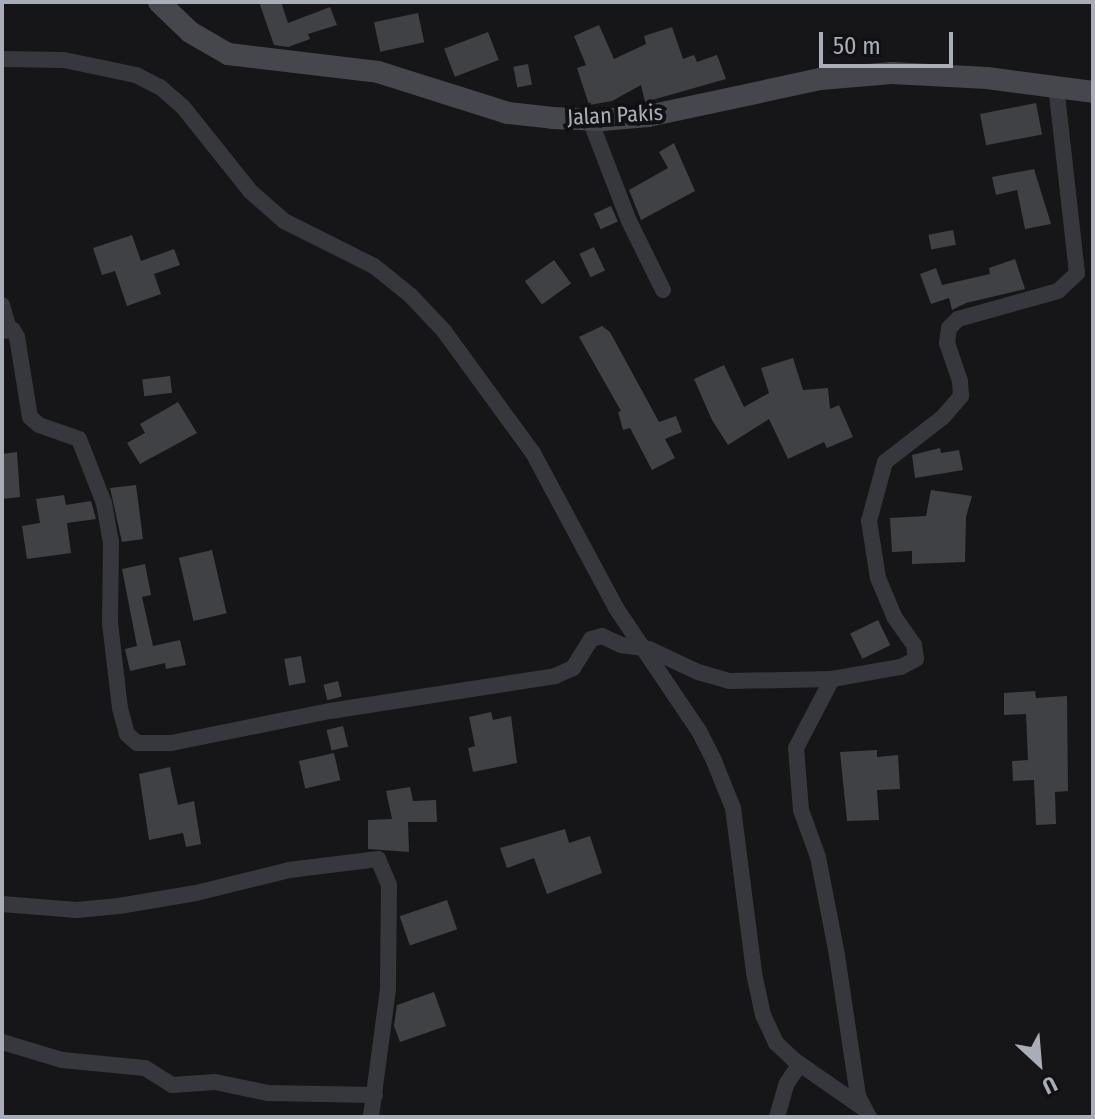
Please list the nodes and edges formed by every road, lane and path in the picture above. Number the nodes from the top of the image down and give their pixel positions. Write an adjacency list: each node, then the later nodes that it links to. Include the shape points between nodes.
1 (159, 2): 5 (street, Jalan Pakis, via 198,38 228,54 355,68 508,113)
2 (2, 59): 9 (street, via 64,60 136,75 160,87 183,107 250,191 284,221 374,266 410,295 444,331 533,453 616,608)
3 (1056, 85): 4 (street, Jalan Pakis); 5 (street, Jalan Pakis, via 892,73 820,79 648,116); 10 (street, via 1077,273 1058,291 958,319 949,328 947,343 961,396 943,417 885,462 869,521 878,578 914,645 916,659 901,667)
4 (1093, 92)
5 (590, 120): 6 (street, via 634,233)
6 (663, 290)
7 (2, 305): 8 (street)
8 (6, 330): 9 (street, via 17,337 30,417 79,439 104,503 111,541 110,623 120,708 127,734 137,743 171,743 330,711 555,676 573,668 596,637)
9 (643, 647): 10 (street, via 730,681); 13 (street, via 699,731 733,808 763,1015 776,1043)
10 (832, 679): 15 (street, via 796,748 796,778)
11 (2, 904): 14 (street, via 77,910 119,906 289,870 378,859 389,885 388,989)
12 (2, 1042): 14 (street, via 62,1060 145,1068 172,1085 215,1082 268,1093)
13 (800, 1064): 15 (street); 17 (street, via 787,1083)
14 (375, 1095): 16 (street)
15 (866, 1112)
16 (371, 1117)
17 (777, 1117)

